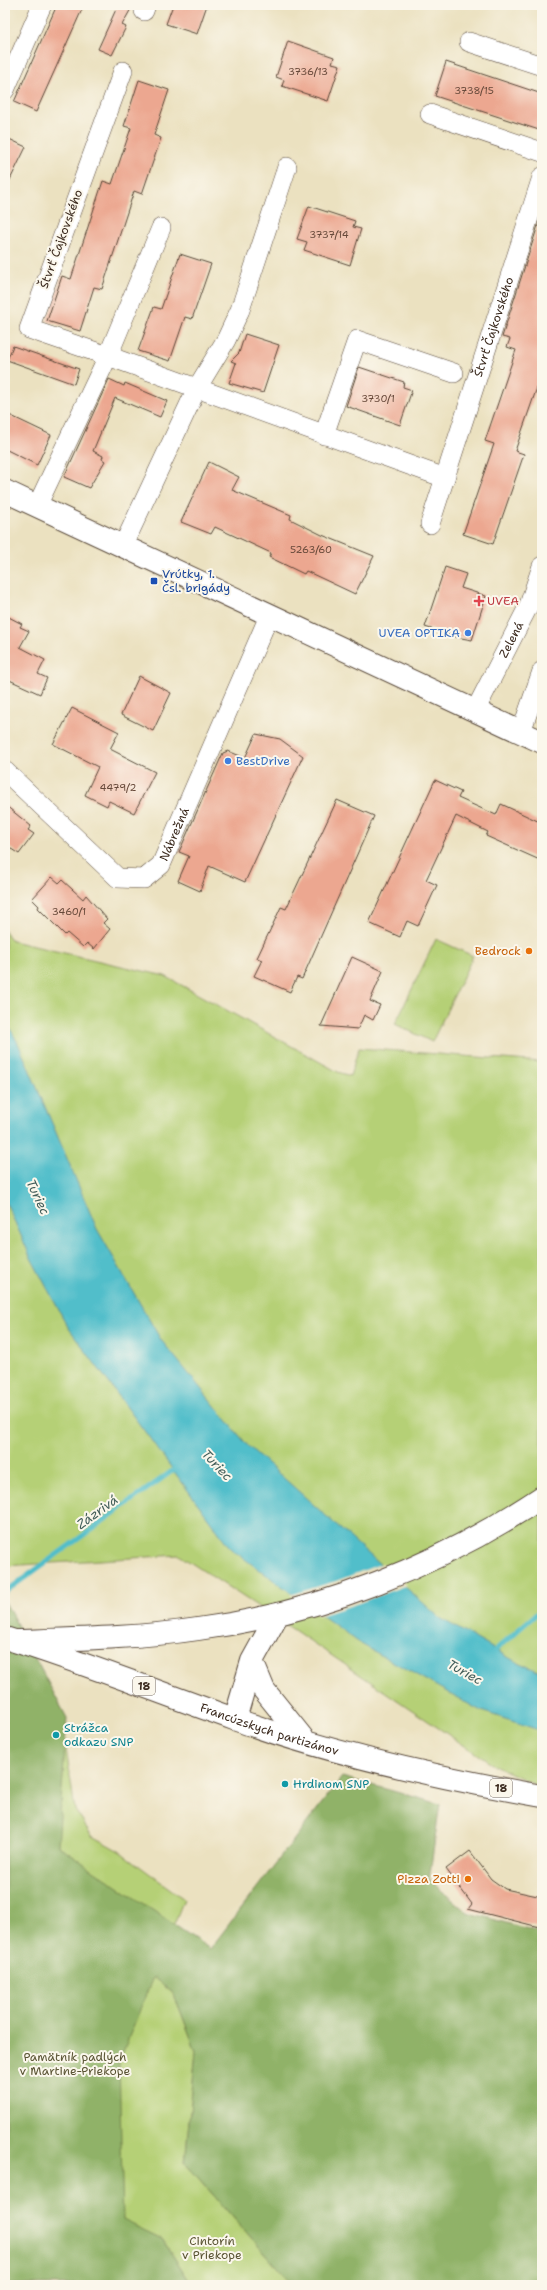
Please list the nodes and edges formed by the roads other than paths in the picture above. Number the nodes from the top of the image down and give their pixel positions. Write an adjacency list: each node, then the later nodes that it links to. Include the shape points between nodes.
1 (42, 5): 5 (street)
2 (469, 42): 3 (street)
3 (542, 66)
4 (123, 70): 11 (street, Štvrť Čajkovského, via 29,329)
5 (5, 90)
6 (430, 114): 7 (street)
7 (542, 152)
8 (287, 167): 13 (street, via 240,310 226,340)
9 (542, 177): 15 (street, Štvrť Čajkovského)
10 (161, 228): 11 (street)
11 (108, 356): 13 (street, Štvrť Čajkovského); 17 (street)
12 (454, 373): 14 (street, Štvrť Čajkovského, via 357,340)
13 (197, 388): 14 (street, Štvrť Čajkovského); 19 (street)
14 (324, 435): 15 (street, Štvrť Čajkovského)
15 (445, 478): 18 (street, Štvrť Čajkovského)
16 (7, 497): 17 (street)
17 (37, 506): 19 (street)
18 (430, 524)
19 (123, 546): 21 (street)
20 (542, 566): 23 (street, Zelená, via 529,605)
21 (269, 616): 23 (street); 26 (street, Nábrežná, via 161,865 144,879 118,878)
22 (542, 671): 24 (street)
23 (475, 711): 24 (street)
24 (521, 732): 25 (street)
25 (542, 742)
26 (5, 771)
27 (542, 1497): 28 (street, via 499,1526 410,1570 357,1590)
28 (287, 1611): 29 (street, via 162,1634); 30 (street)
29 (9, 1640): 31 (street, Francúzskych partizánov / 18, via 105,1671)
30 (252, 1661): 31 (street); 32 (street, via 264,1690)
31 (234, 1720): 32 (street, Francúzskych partizánov / 18)
32 (305, 1741): 33 (street, Francúzskych partizánov / 18, via 459,1780)
33 (542, 1796)

